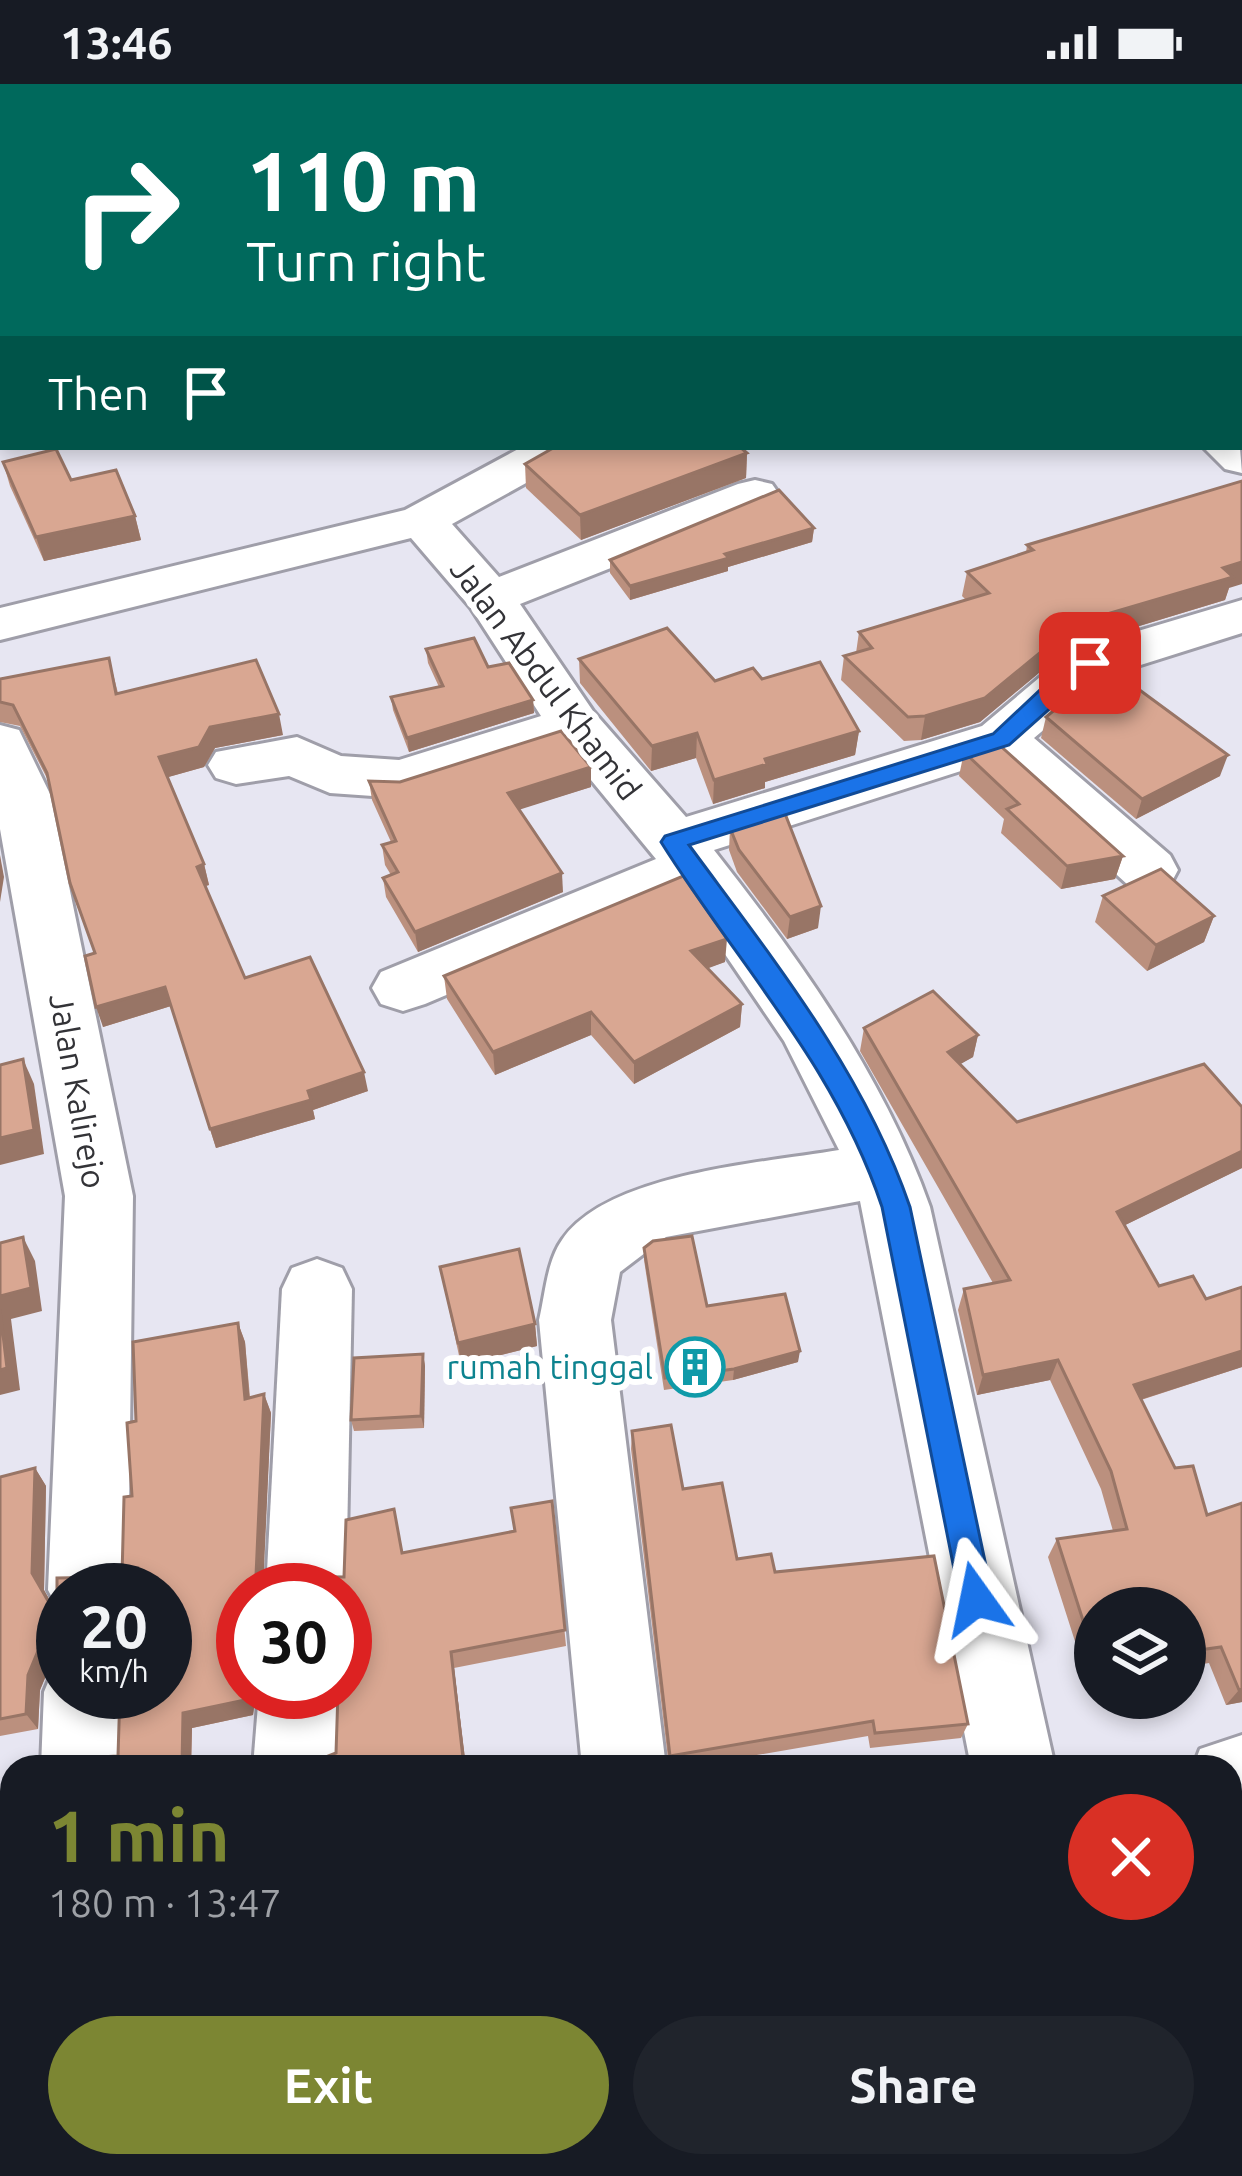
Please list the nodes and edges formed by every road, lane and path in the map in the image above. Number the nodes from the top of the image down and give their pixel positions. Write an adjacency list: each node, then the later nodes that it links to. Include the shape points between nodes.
1 (552, 450): 3 (street)
2 (755, 494): 4 (street)
3 (422, 521): 4 (street, Jalan Abdul Khamid); 6 (street)
4 (490, 598): 7 (street, Jalan Abdul Khamid)
5 (1242, 616): 8 (street, via 1090,663)
6 (0, 624)
7 (574, 724): 10 (street, via 401,779 330,774 297,756); 11 (street, Jalan Abdul Khamid)
8 (1001, 739): 11 (street); 12 (street)
9 (0, 743): 16 (street, Jalan Kalirejo, via 22,794 99,1196)
10 (236, 765)
11 (684, 854): 13 (street); 14 (street, Jalan Abdul Khamid, via 809,1028)
12 (1149, 870)
13 (403, 988)
14 (883, 1169): 22 (street, via 648,1212 588,1257 575,1320); 23 (street, Jalan Abdul Khamid)
15 (316, 1289): 17 (street)
16 (89, 1563)
17 (307, 1563)
18 (84, 1719): 20 (street)
19 (298, 1719): 21 (street)
20 (83, 1755)
21 (296, 1755)
22 (623, 1755)
23 (1010, 1755)

